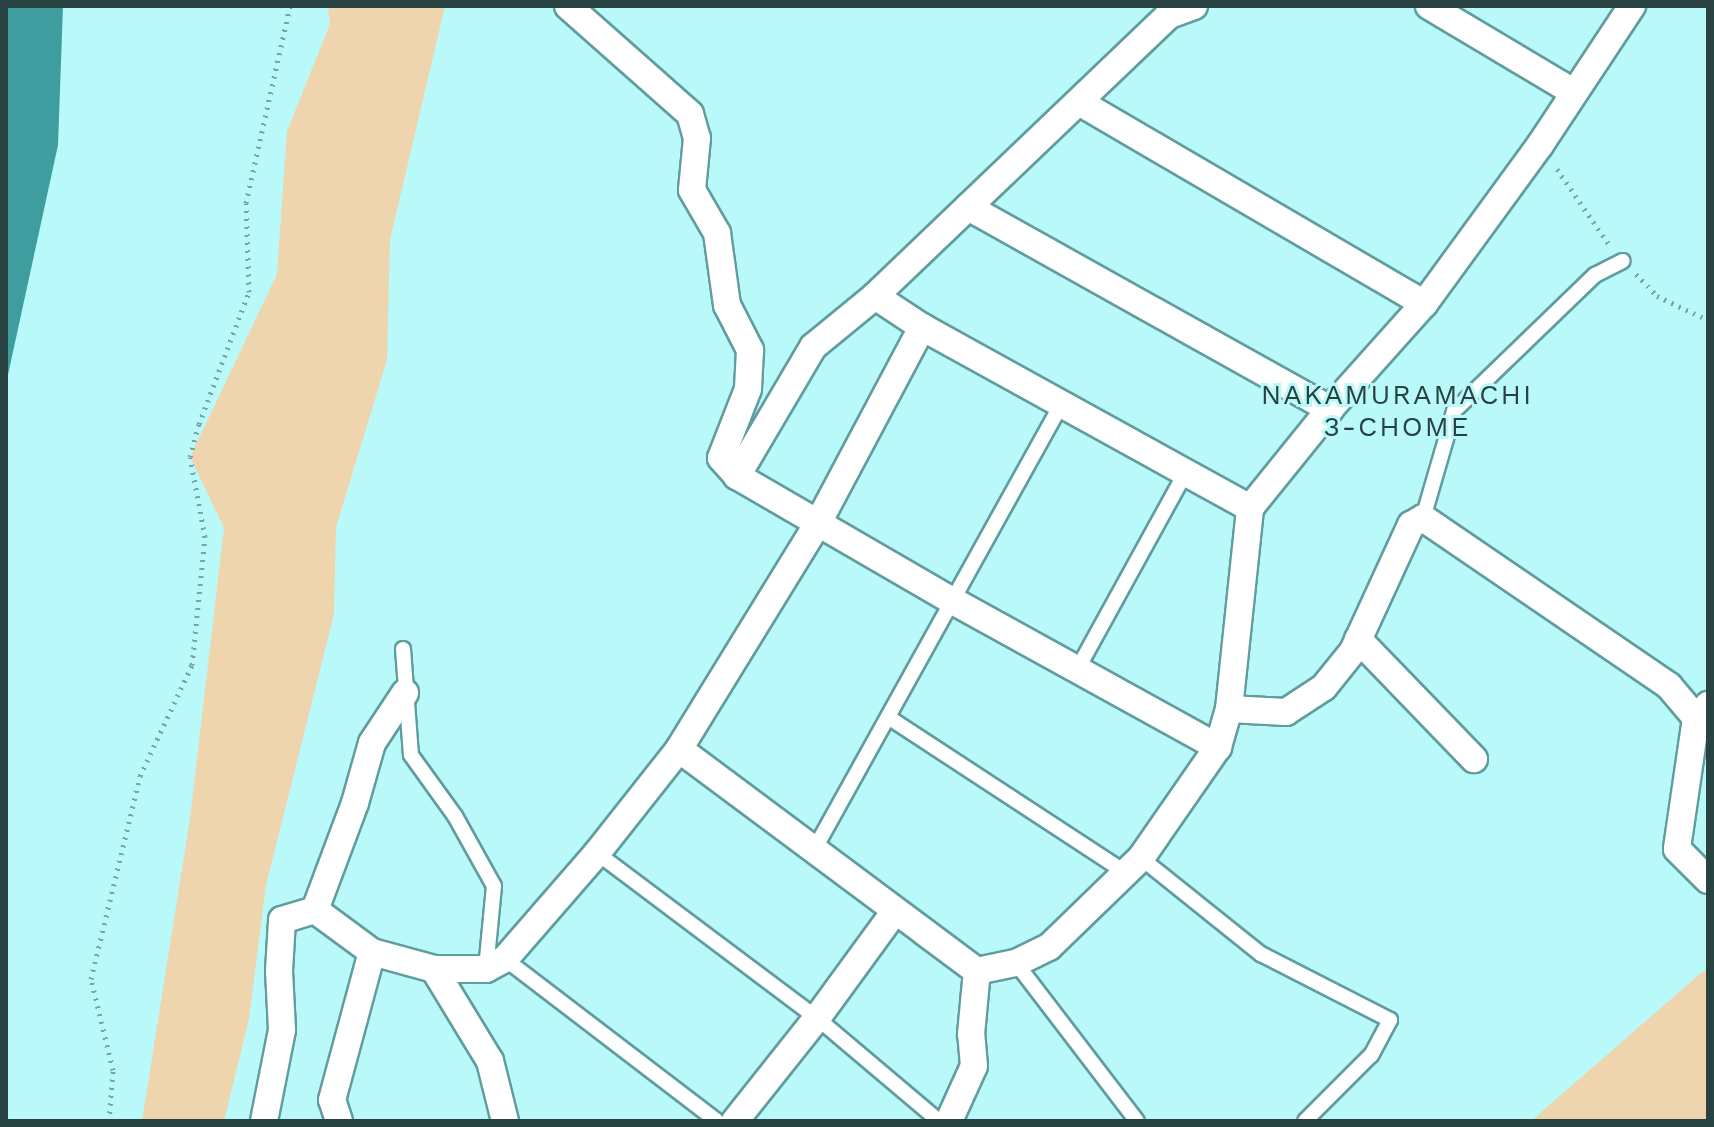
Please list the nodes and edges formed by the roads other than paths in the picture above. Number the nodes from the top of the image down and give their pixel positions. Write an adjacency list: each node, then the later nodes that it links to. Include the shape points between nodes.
1 (568, 6): 15 (street, via 690,114 697,138 692,190 717,233 727,305 750,350 748,389 721,458)
2 (1194, 6): 6 (street, via 1169,15)
3 (1429, 6): 5 (street)
4 (1632, 6): 5 (street)
5 (1573, 92): 10 (street)
6 (1079, 102): 7 (street); 10 (street)
7 (968, 207): 9 (street); 13 (street)
8 (1623, 261): 17 (lane, via 1595,275 1454,411)
9 (875, 296): 11 (street); 15 (street, via 813,347)
10 (1424, 304): 13 (street)
11 (922, 327): 12 (street); 18 (street)
12 (1061, 405): 14 (street); 19 (lane)
13 (1330, 409): 16 (street)
14 (1184, 475): 16 (street); 22 (lane)
15 (737, 476): 18 (street)
16 (1250, 508): 24 (street)
17 (1423, 518): 20 (street, via 1411,525); 25 (street)
18 (818, 523): 19 (street); 28 (street)
19 (953, 601): 22 (street); 26 (lane)
20 (1358, 639): 24 (street, via 1324,687 1286,712); 29 (street)
21 (403, 649): 23 (lane)
22 (1077, 670): 27 (street)
23 (405, 693): 34 (street, via 372,743); 38 (lane, via 411,755 455,816 494,886)
24 (1229, 709): 27 (street)
25 (1702, 711): 33 (street, via 1677,849)
26 (888, 717): 30 (lane); 32 (lane)
27 (1218, 747): 32 (street)
28 (679, 749): 30 (street); 31 (street)
29 (1474, 759)
30 (814, 850): 35 (street)
31 (597, 853): 38 (street); 41 (lane)
32 (1133, 866): 37 (street, via 1049,947); 50 (lane, via 1261,954 1390,1020 1371,1055)
33 (1708, 880)
34 (315, 910): 36 (street); 42 (street, via 282,920 282,1030)
35 (895, 911): 40 (street); 41 (street)
36 (372, 952): 39 (street); 43 (street, via 332,1100)
37 (1016, 963): 40 (street); 49 (lane)
38 (495, 964): 39 (street); 45 (lane)
39 (434, 969): 44 (street, via 490,1061)
40 (977, 971): 48 (street, via 971,1034 974,1066)
41 (817, 1018): 46 (street); 47 (lane)
42 (264, 1121)
43 (339, 1121)
44 (505, 1121)
45 (717, 1121)
46 (735, 1121)
47 (939, 1121)
48 (949, 1121)
49 (1137, 1121)
50 (1305, 1121)

